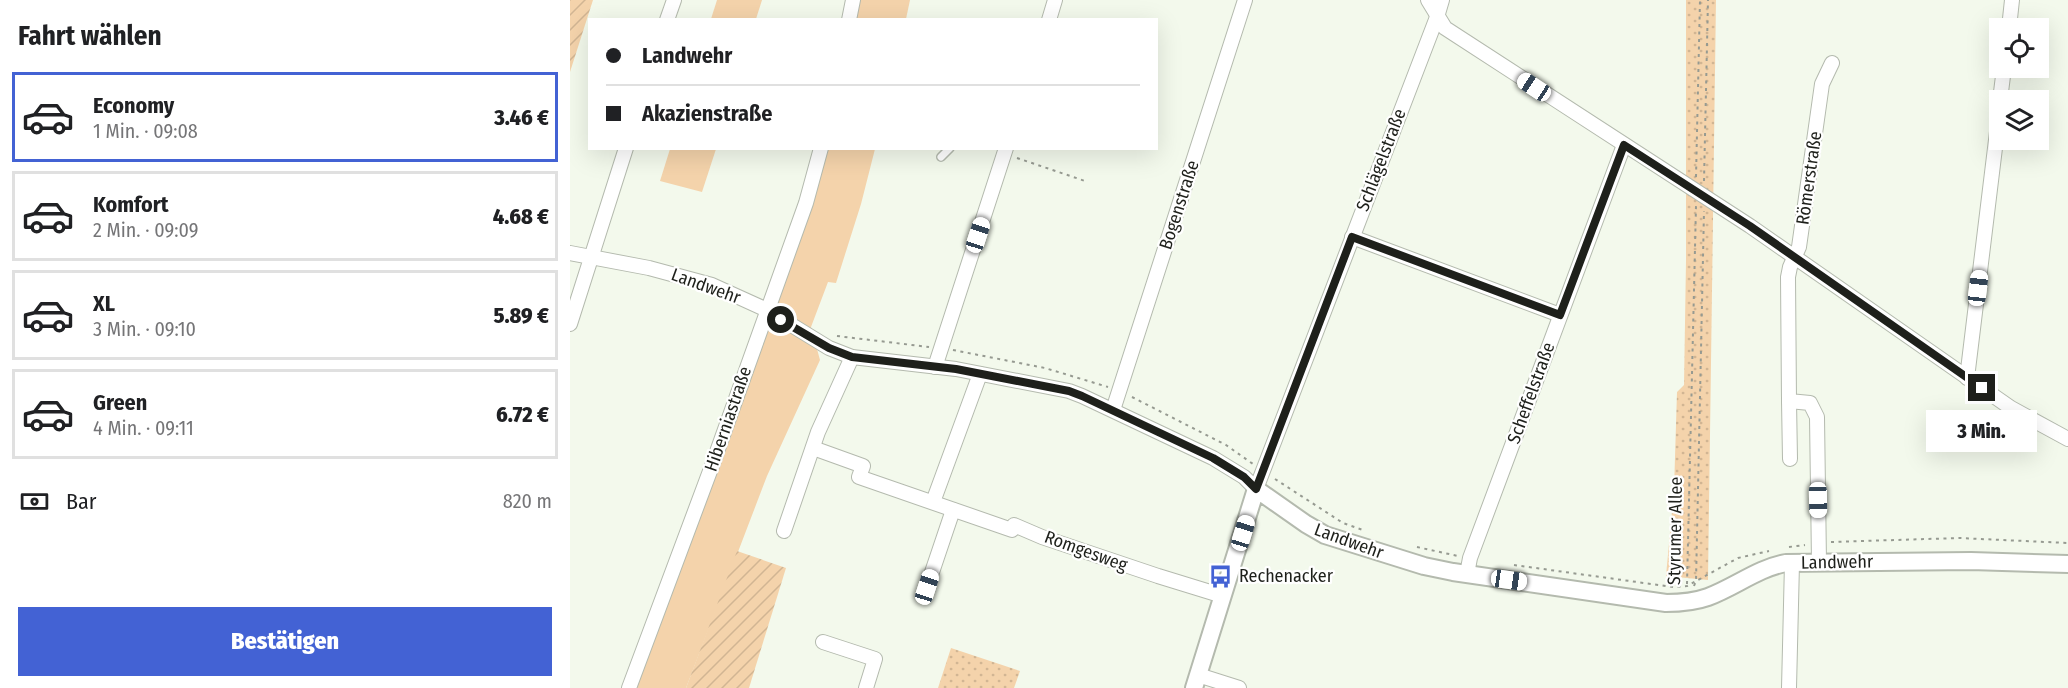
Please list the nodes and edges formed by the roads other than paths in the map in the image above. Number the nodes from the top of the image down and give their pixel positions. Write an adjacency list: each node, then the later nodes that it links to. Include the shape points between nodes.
1 (674, 0): 9 (street)
2 (853, 0): 10 (street)
3 (1055, 0): 11 (street)
4 (1245, 0): 33 (street, Bogenstraße)
5 (1428, 0): 8 (street)
6 (1442, 0): 8 (street, Schlägelstraße)
7 (2012, 0): 12 (street)
8 (1437, 17): 14 (street, via 1445,28); 21 (street, Schlägelstraße)
9 (668, 18)
10 (849, 18)
11 (1050, 18)
12 (2010, 18)
13 (1832, 63): 24 (street, Römerstraße, via 1822,84)
14 (1624, 145): 24 (street); 26 (street, Scheffelstraße)
15 (625, 150): 23 (street)
16 (820, 150): 25 (street, Hiberniastraße, via 806,203)
17 (948, 150): 20 (lane)
18 (1995, 150): 31 (street)
19 (1005, 151): 29 (street)
20 (941, 157)
21 (1352, 237): 26 (street); 37 (street, Schlägelstraße)
22 (570, 254): 23 (street, Landwehr)
23 (591, 257): 25 (street, Landwehr, via 697,280); 27 (street)
24 (1795, 258): 31 (street); 32 (street, Römerstraße, via 1788,277)
25 (767, 310): 28 (street, Landwehr, via 829,348); 49 (street, Hiberniastraße)
26 (1560, 315): 44 (street, Scheffelstraße)
27 (570, 324)
28 (852, 357): 29 (street, Landwehr); 35 (street)
29 (935, 368): 30 (street, Landwehr)
30 (980, 374): 33 (street, Landwehr, via 1069,391); 38 (street)
31 (1967, 378): 34 (street, via 2027,418)
32 (1790, 402): 36 (street, Römerstraße); 42 (street, via 1810,403 1817,417)
33 (1113, 410): 37 (street, Landwehr, via 1213,458)
34 (2068, 439)
35 (813, 448): 38 (street, Romgesweg, via 863,466 859,477); 40 (street)
36 (1790, 459)
37 (1256, 489): 44 (street, Landwehr, via 1325,534 1424,566); 46 (street)
38 (933, 502): 39 (street, Romgesweg)
39 (953, 510): 45 (street); 46 (street, Romgesweg, via 1012,530 1014,525)
40 (784, 531)
41 (1788, 555): 42 (street, Landwehr); 44 (street, Landwehr, via 1710,596 1687,594 1650,602); 52 (street)
42 (1819, 562): 43 (street, Landwehr)
43 (2068, 564)
44 (1468, 566)
45 (927, 587)
46 (1223, 596): 48 (street)
47 (823, 642): 50 (street, via 875,659)
48 (1196, 682): 51 (street)
49 (629, 688)
50 (866, 688)
51 (1239, 688)
52 (1789, 688)

